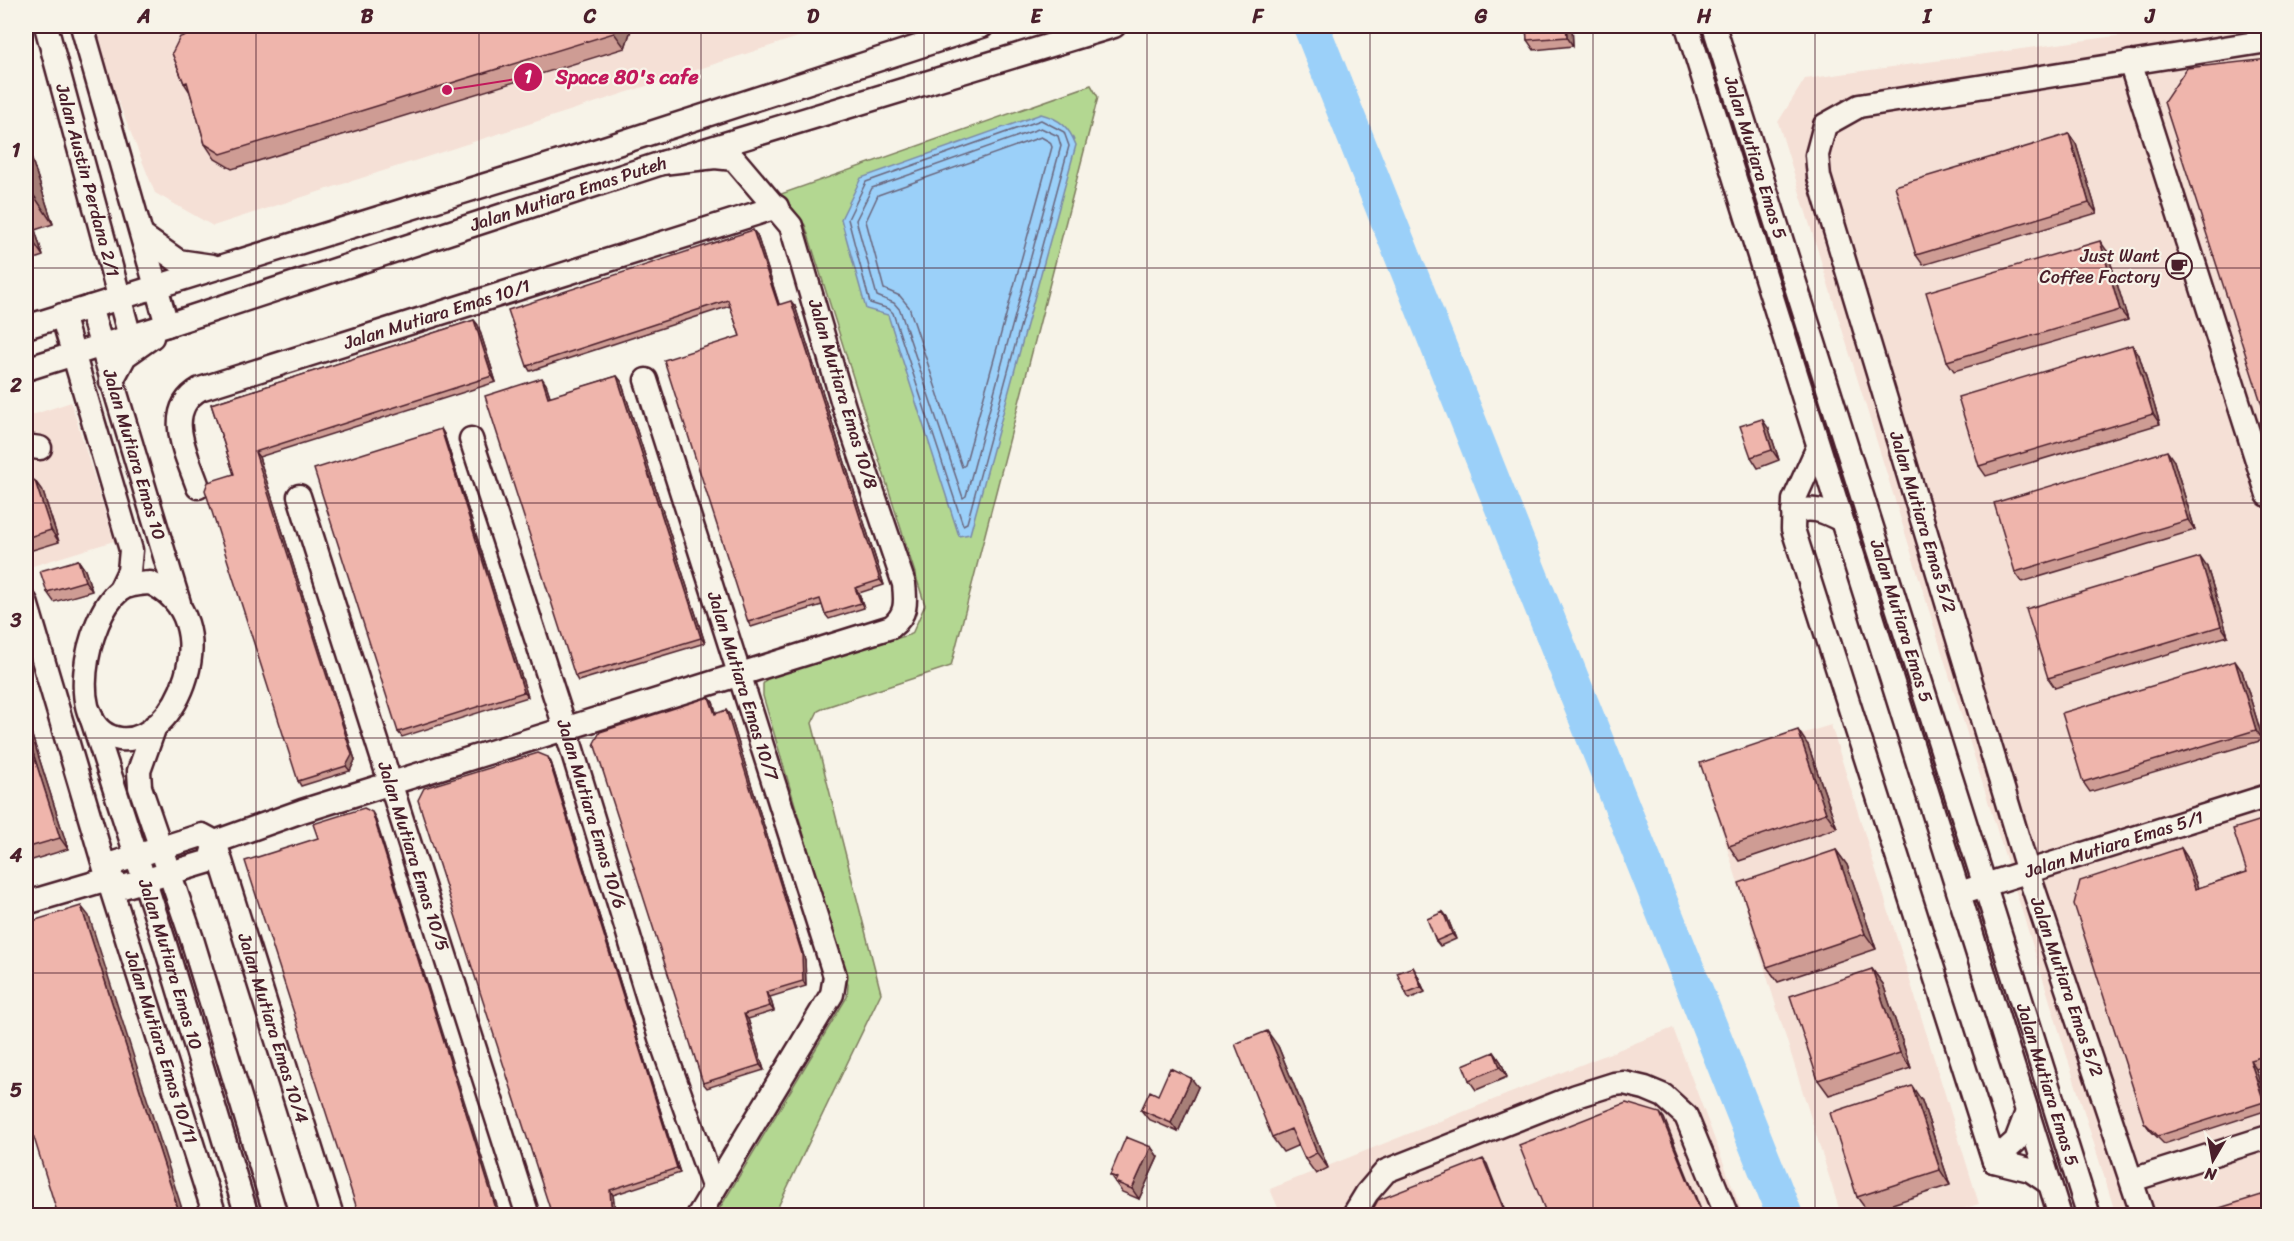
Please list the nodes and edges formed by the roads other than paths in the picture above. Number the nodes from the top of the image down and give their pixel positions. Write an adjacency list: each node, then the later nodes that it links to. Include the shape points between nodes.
1 (46, 26): 12 (street, Jalan Austin Perdana 2/1)
2 (82, 26): 11 (street, Jalan Austin Perdana 2/1)
3 (982, 26): 13 (street, Jalan Mutiara Emas Puteh)
4 (1114, 26): 9 (street, Jalan Mutiara Emas Puteh)
5 (1687, 26): 28 (street, Jalan Mutiara Emas 5)
6 (1714, 26): 52 (street, Jalan Mutiara Emas 5)
7 (2268, 41): 8 (street, Jalan Mutiara Emas 5/2)
8 (2130, 62): 30 (street); 48 (street, Jalan Mutiara Emas 5/2, via 1859,106 1825,125 1817,154 1824,195)
9 (662, 162): 10 (street, Jalan Mutiara Emas 10/8, via 734,159); 18 (street, Jalan Mutiara Emas Puteh)
10 (777, 207): 29 (street, Jalan Mutiara Emas 10/1, via 200,389 184,405 178,425); 39 (street, Jalan Mutiara Emas 10/8, via 791,226 844,407 904,584 905,609 891,627)
11 (144, 237): 13 (street, via 178,261); 14 (street, Jalan Austin Perdana 2/1)
12 (107, 253): 15 (street, Jalan Austin Perdana 2/1); 16 (street, via 101,288)
13 (224, 266): 14 (street, Jalan Mutiara Emas Puteh)
14 (158, 287): 15 (street, Jalan Mutiara Emas Puteh); 18 (street, Jalan Austin Perdana 2/1)
15 (119, 298): 16 (street, Jalan Mutiara Emas Puteh); 20 (street, Jalan Austin Perdana 2/1)
16 (90, 306): 17 (street, Jalan Mutiara Emas Puteh); 21 (street, Jalan Mutiara Emas 10)
17 (62, 315): 19 (street, Jalan Mutiara Emas Puteh); 22 (street, Jalan Mutiara Emas 10)
18 (167, 325): 20 (street, Jalan Mutiara Emas Puteh); 25 (street, via 125,356)
19 (26, 327)
20 (130, 337): 21 (street, Jalan Mutiara Emas Puteh)
21 (100, 346): 22 (street, Jalan Mutiara Emas Puteh); 25 (street, Jalan Mutiara Emas 10)
22 (73, 354): 23 (street, Jalan Mutiara Emas Puteh); 26 (street, Jalan Mutiara Emas 10)
23 (26, 371): 26 (street, via 58,374)
24 (646, 380): 39 (street, Jalan Mutiara Emas 10/7)
25 (111, 382): 34 (street, Jalan Mutiara Emas 10)
26 (84, 389): 35 (street, Jalan Mutiara Emas 10)
27 (471, 439): 42 (street, Jalan Mutiara Emas 10/6)
28 (1818, 447): 32 (street, via 1800,484); 33 (street, Jalan Mutiara Emas 5)
29 (198, 487)
30 (2268, 495)
31 (299, 496): 43 (street, Jalan Mutiara Emas 10/5)
32 (1793, 512): 33 (street, via 1821,509); 57 (street, via 1793,529)
33 (1841, 520): 53 (street, Jalan Mutiara Emas 5)
34 (161, 545): 35 (street); 38 (street, Jalan Mutiara Emas 10)
35 (131, 550): 36 (street, Jalan Mutiara Emas 10, via 129,571)
36 (120, 590): 38 (street, via 150,583); 40 (street, via 95,626 88,652 83,684)
37 (26, 602): 50 (street, Jalan Mutiara Emas 10/11)
38 (179, 603): 41 (street, via 187,618 192,651 180,692)
39 (741, 675): 42 (street); 60 (street, Jalan Mutiara Emas 10/7, via 835,976 832,994)
40 (90, 713): 41 (street, via 106,733 119,739 139,736); 47 (street, Jalan Mutiara Emas 10)
41 (155, 726): 46 (street, Jalan Mutiara Emas 10, via 139,771 140,787)
42 (566, 730): 43 (street); 60 (street, Jalan Mutiara Emas 10/6, via 660,1038)
43 (390, 785): 45 (street); 65 (street, Jalan Mutiara Emas 10/5)
44 (2268, 796): 48 (street, Jalan Mutiara Emas 5/1)
45 (215, 842): 46 (street, via 202,835); 49 (street, via 210,861); 64 (street, Jalan Mutiara Emas 10/4)
46 (161, 848): 47 (street); 49 (street, Jalan Mutiara Emas 10)
47 (136, 855): 50 (street, via 114,863); 51 (street, Jalan Mutiara Emas 10)
48 (2028, 872): 52 (street, Jalan Mutiara Emas 5/1); 58 (street, Jalan Mutiara Emas 5/2)
49 (170, 873): 51 (street); 63 (street, Jalan Mutiara Emas 10)
50 (108, 879): 51 (street, via 123,886); 54 (street); 61 (street, Jalan Mutiara Emas 10/11)
51 (145, 881): 62 (street, Jalan Mutiara Emas 10)
52 (1983, 886): 53 (street, Jalan Mutiara Emas 5/1); 70 (street, Jalan Mutiara Emas 5)
53 (1959, 894): 55 (street, Jalan Mutiara Emas 5)
54 (26, 903)
55 (2027, 1112): 57 (street, via 2016,1141); 59 (street, Jalan Mutiara Emas 5)
56 (2268, 1137): 58 (street)
57 (1994, 1161): 59 (street, via 2030,1170)
58 (2132, 1180): 71 (street, Jalan Mutiara Emas 5/2)
59 (2049, 1183): 69 (street, Jalan Mutiara Emas 5)
60 (714, 1189): 66 (street)
61 (215, 1215)
62 (247, 1215)
63 (276, 1215)
64 (332, 1215)
65 (528, 1215)
66 (698, 1215)
67 (1353, 1215): 68 (street, via 1386,1171 1614,1084 1655,1091 1686,1116)
68 (1727, 1215)
69 (2060, 1215)
70 (2089, 1215)
71 (2143, 1215)

